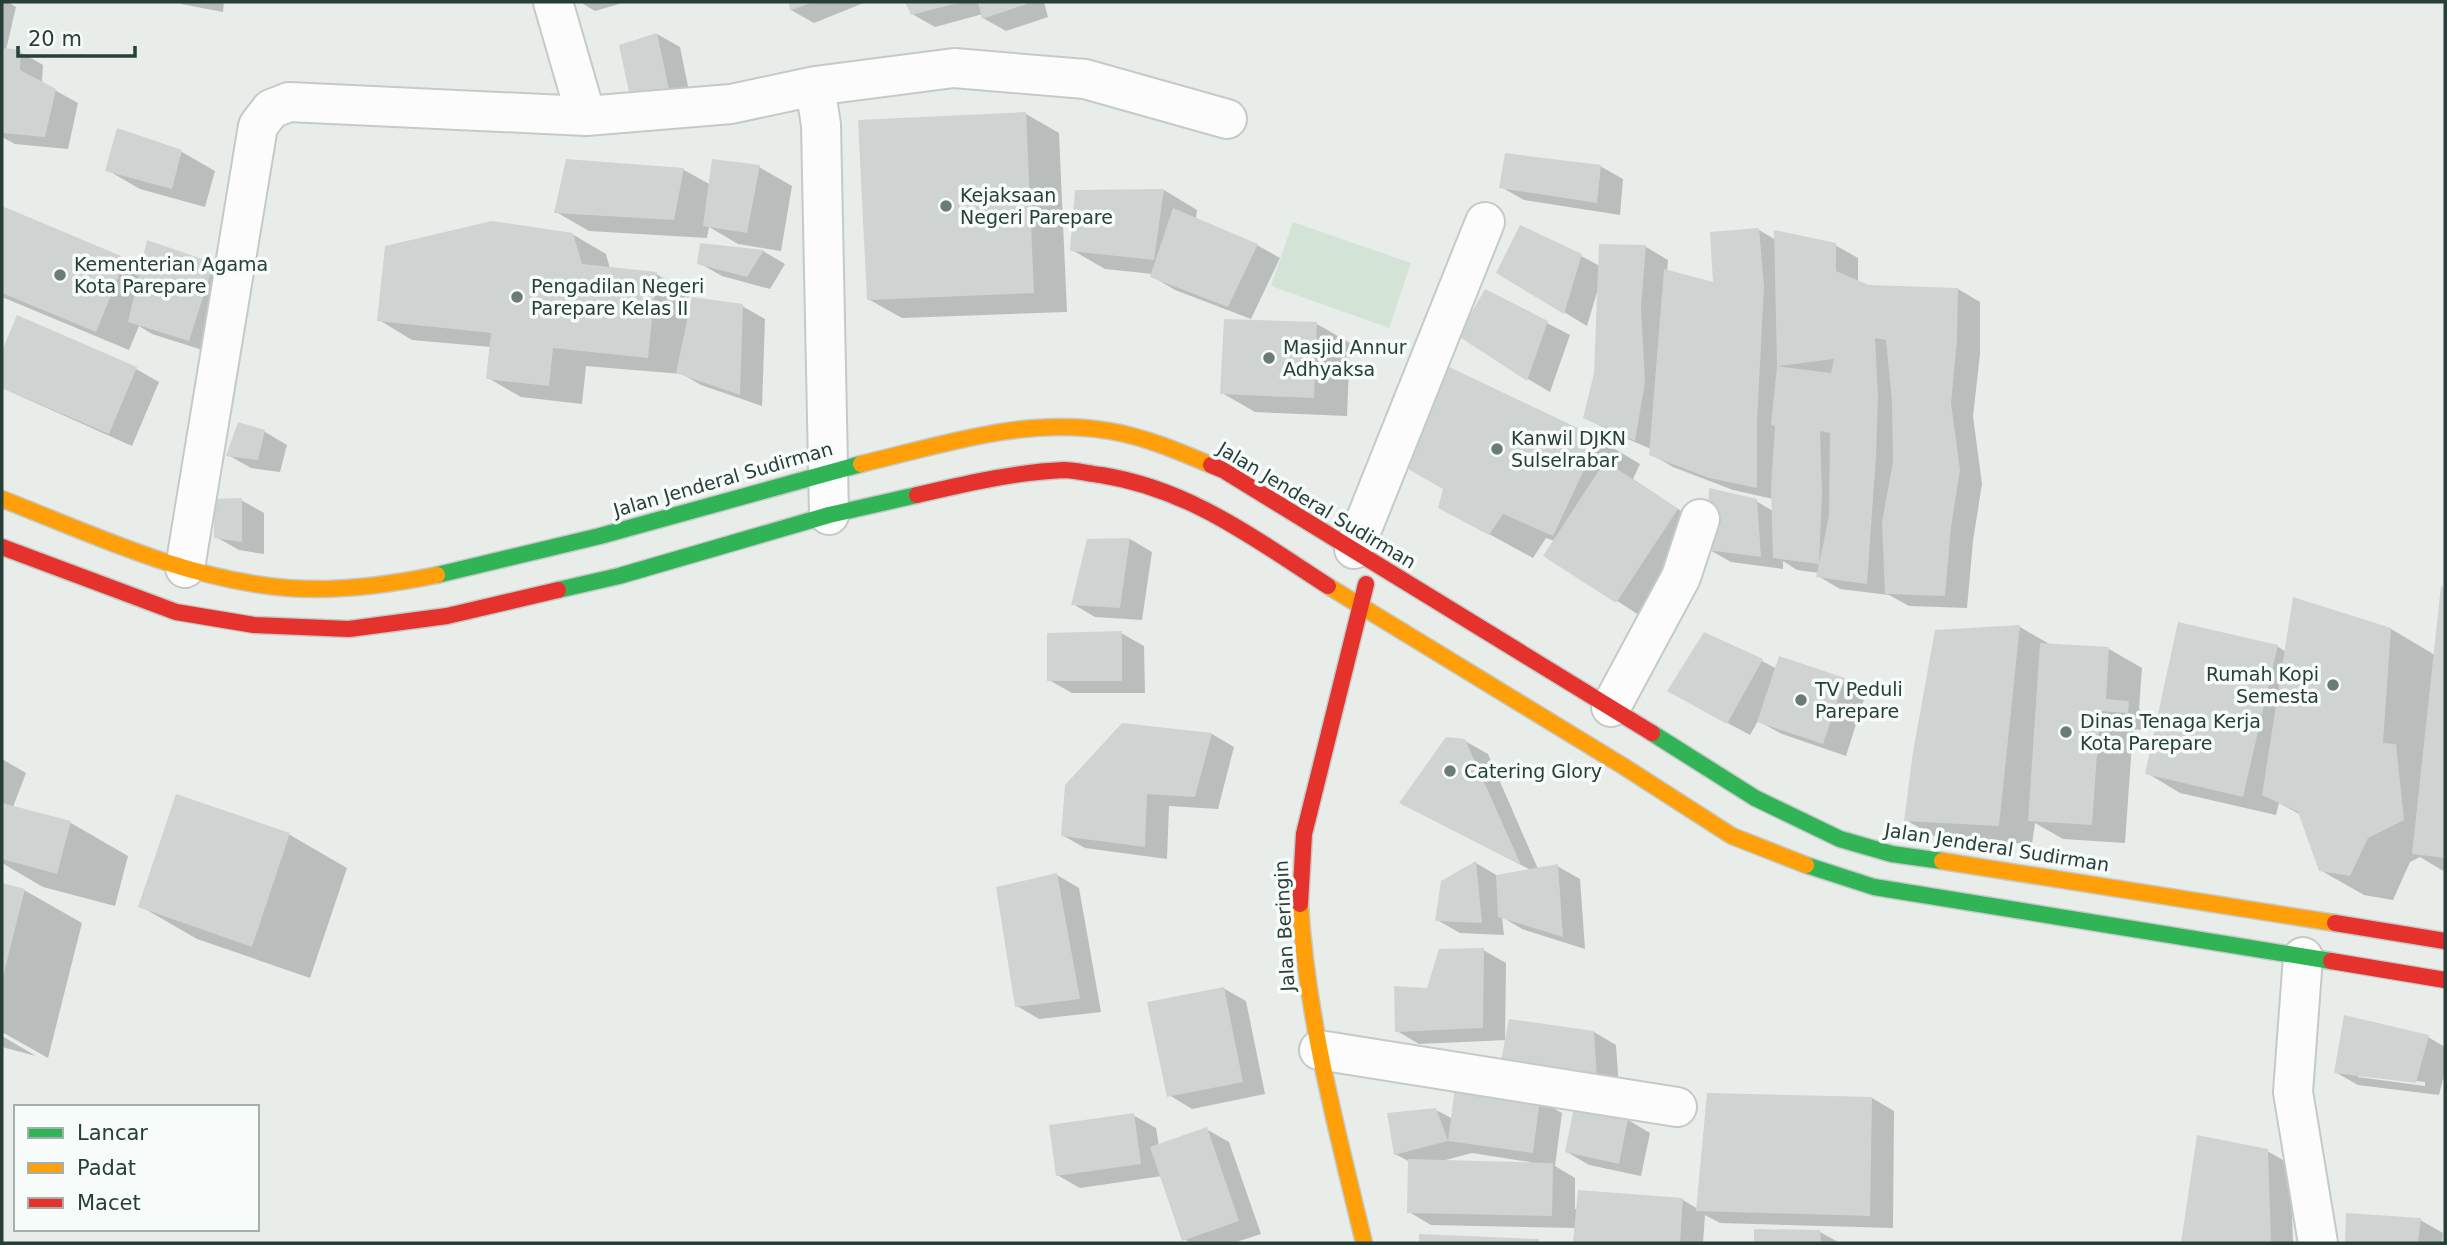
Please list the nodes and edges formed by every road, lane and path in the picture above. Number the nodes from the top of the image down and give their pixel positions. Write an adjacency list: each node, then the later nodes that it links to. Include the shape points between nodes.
1 (553, 2): 3 (street)
2 (815, 86): 3 (street, via 731,104); 4 (street, via 954,68 1085,79); 6 (street, via 821,125)
3 (586, 116): 12 (street, via 289,102 271,109 258,126)
4 (1227, 118)
5 (1485, 222): 11 (street)
6 (826, 471): 8 (street); 11 (main road, Jalan Jenderal Sudirman, via 983,436 1039,427 1090,428 1159,442 1223,470); 13 (main road, Jalan Jenderal Sudirman, via 553,549 414,581 328,589)
7 (2, 499): 12 (main road, Jalan Jenderal Sudirman)
8 (829, 514): 13 (main road, Jalan Jenderal Sudirman, via 619,576 447,616 349,629); 14 (main road, Jalan Jenderal Sudirman, via 985,480 1066,470 1118,478 1219,515)
9 (1700, 519): 15 (street, via 1681,577)
10 (2, 547): 13 (main road, Jalan Jenderal Sudirman, via 176,612)
11 (1363, 555): 14 (main road, Jalan Beringin); 15 (main road, Jalan Jenderal Sudirman)
12 (184, 568): 13 (main road, Jalan Jenderal Sudirman)
13 (256, 605)
14 (1360, 607): 16 (main road, Jalan Jenderal Sudirman, via 1732,836); 20 (main road, Jalan Beringin, via 1301,850 1304,967)
15 (1611, 707): 16 (main road, Jalan Jenderal Sudirman, via 1755,798)
16 (1833, 856): 17 (main road, Jalan Jenderal Sudirman, via 1892,854 1994,868); 18 (main road, Jalan Jenderal Sudirman, via 1874,887)
17 (2445, 941)
18 (2303, 957): 19 (main road, Jalan Jenderal Sudirman); 23 (street, via 2293,1093)
19 (2445, 979)
20 (1319, 1050): 21 (street); 22 (main road, Jalan Beringin)
21 (1677, 1107)
22 (1364, 1243)
23 (2318, 1243)

